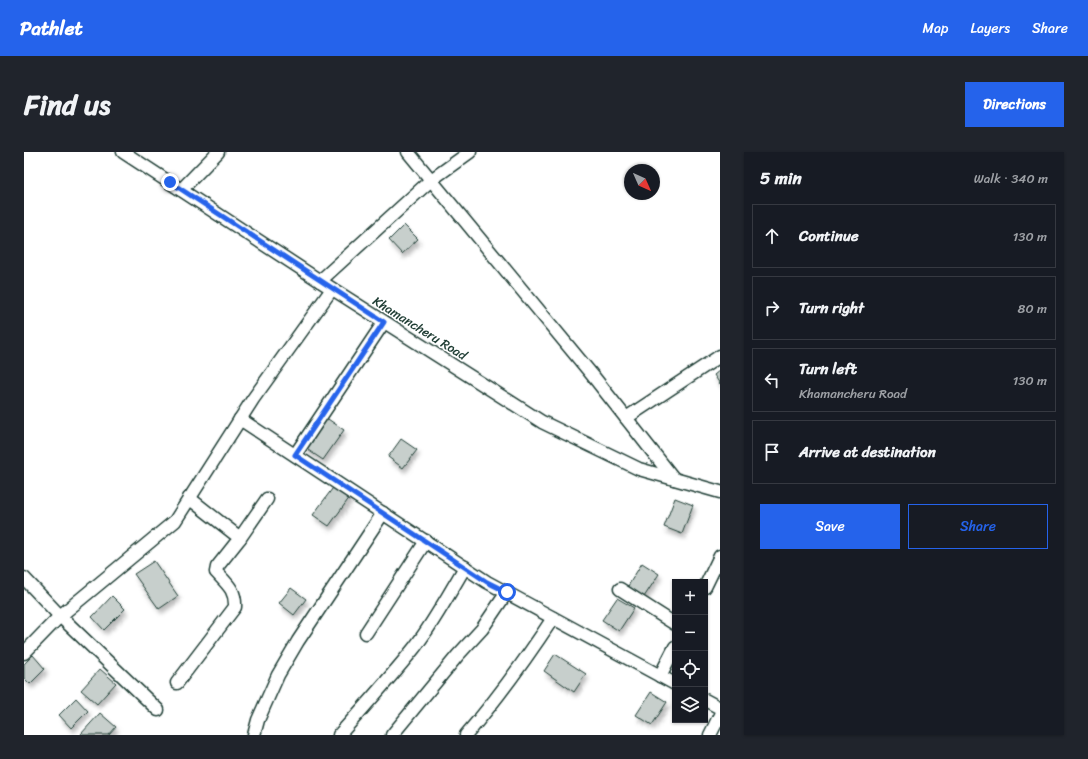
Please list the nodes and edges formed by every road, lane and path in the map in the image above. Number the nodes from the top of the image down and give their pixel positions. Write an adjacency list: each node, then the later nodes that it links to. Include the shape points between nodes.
1 (123, 152): 6 (street, Khamancheru Road)
2 (218, 152): 6 (street)
3 (408, 152): 5 (street)
4 (470, 152): 5 (street)
5 (431, 180): 7 (street); 11 (street)
6 (181, 190): 7 (street, Khamancheru Road)
7 (320, 281): 8 (street, Khamancheru Road)
8 (332, 289): 9 (street, Khamancheru Road); 12 (street)
9 (384, 322): 13 (street); 14 (street, Khamancheru Road, via 542,422 639,468)
10 (720, 356): 11 (street)
11 (626, 418): 14 (street)
12 (240, 419): 13 (street); 16 (street)
13 (295, 455): 18 (street)
14 (674, 479): 15 (street, Khamancheru Road)
15 (720, 492)
16 (189, 498): 19 (street); 27 (street, via 175,521)
17 (267, 499): 19 (street)
18 (383, 513): 20 (street); 40 (street, via 278,675)
19 (240, 538): 35 (street, via 217,567 216,572 232,590 235,607)
20 (426, 541): 22 (street); 30 (street)
21 (720, 556): 24 (street)
22 (465, 567): 26 (street); 41 (street, via 416,646)
23 (24, 578): 27 (street)
24 (708, 581)
25 (620, 589): 29 (street)
26 (507, 592): 28 (street); 42 (street, via 482,629)
27 (60, 616): 32 (street); 38 (street)
28 (553, 618): 33 (street); 43 (street, via 519,670)
29 (672, 622)
30 (366, 633)
31 (673, 651): 33 (street)
32 (24, 653)
33 (660, 676): 34 (street)
34 (672, 682)
35 (177, 683)
36 (708, 702): 37 (street)
37 (720, 708)
38 (158, 710)
39 (720, 715): 44 (street)
40 (254, 735)
41 (340, 735)
42 (392, 735)
43 (466, 735)
44 (710, 735)

